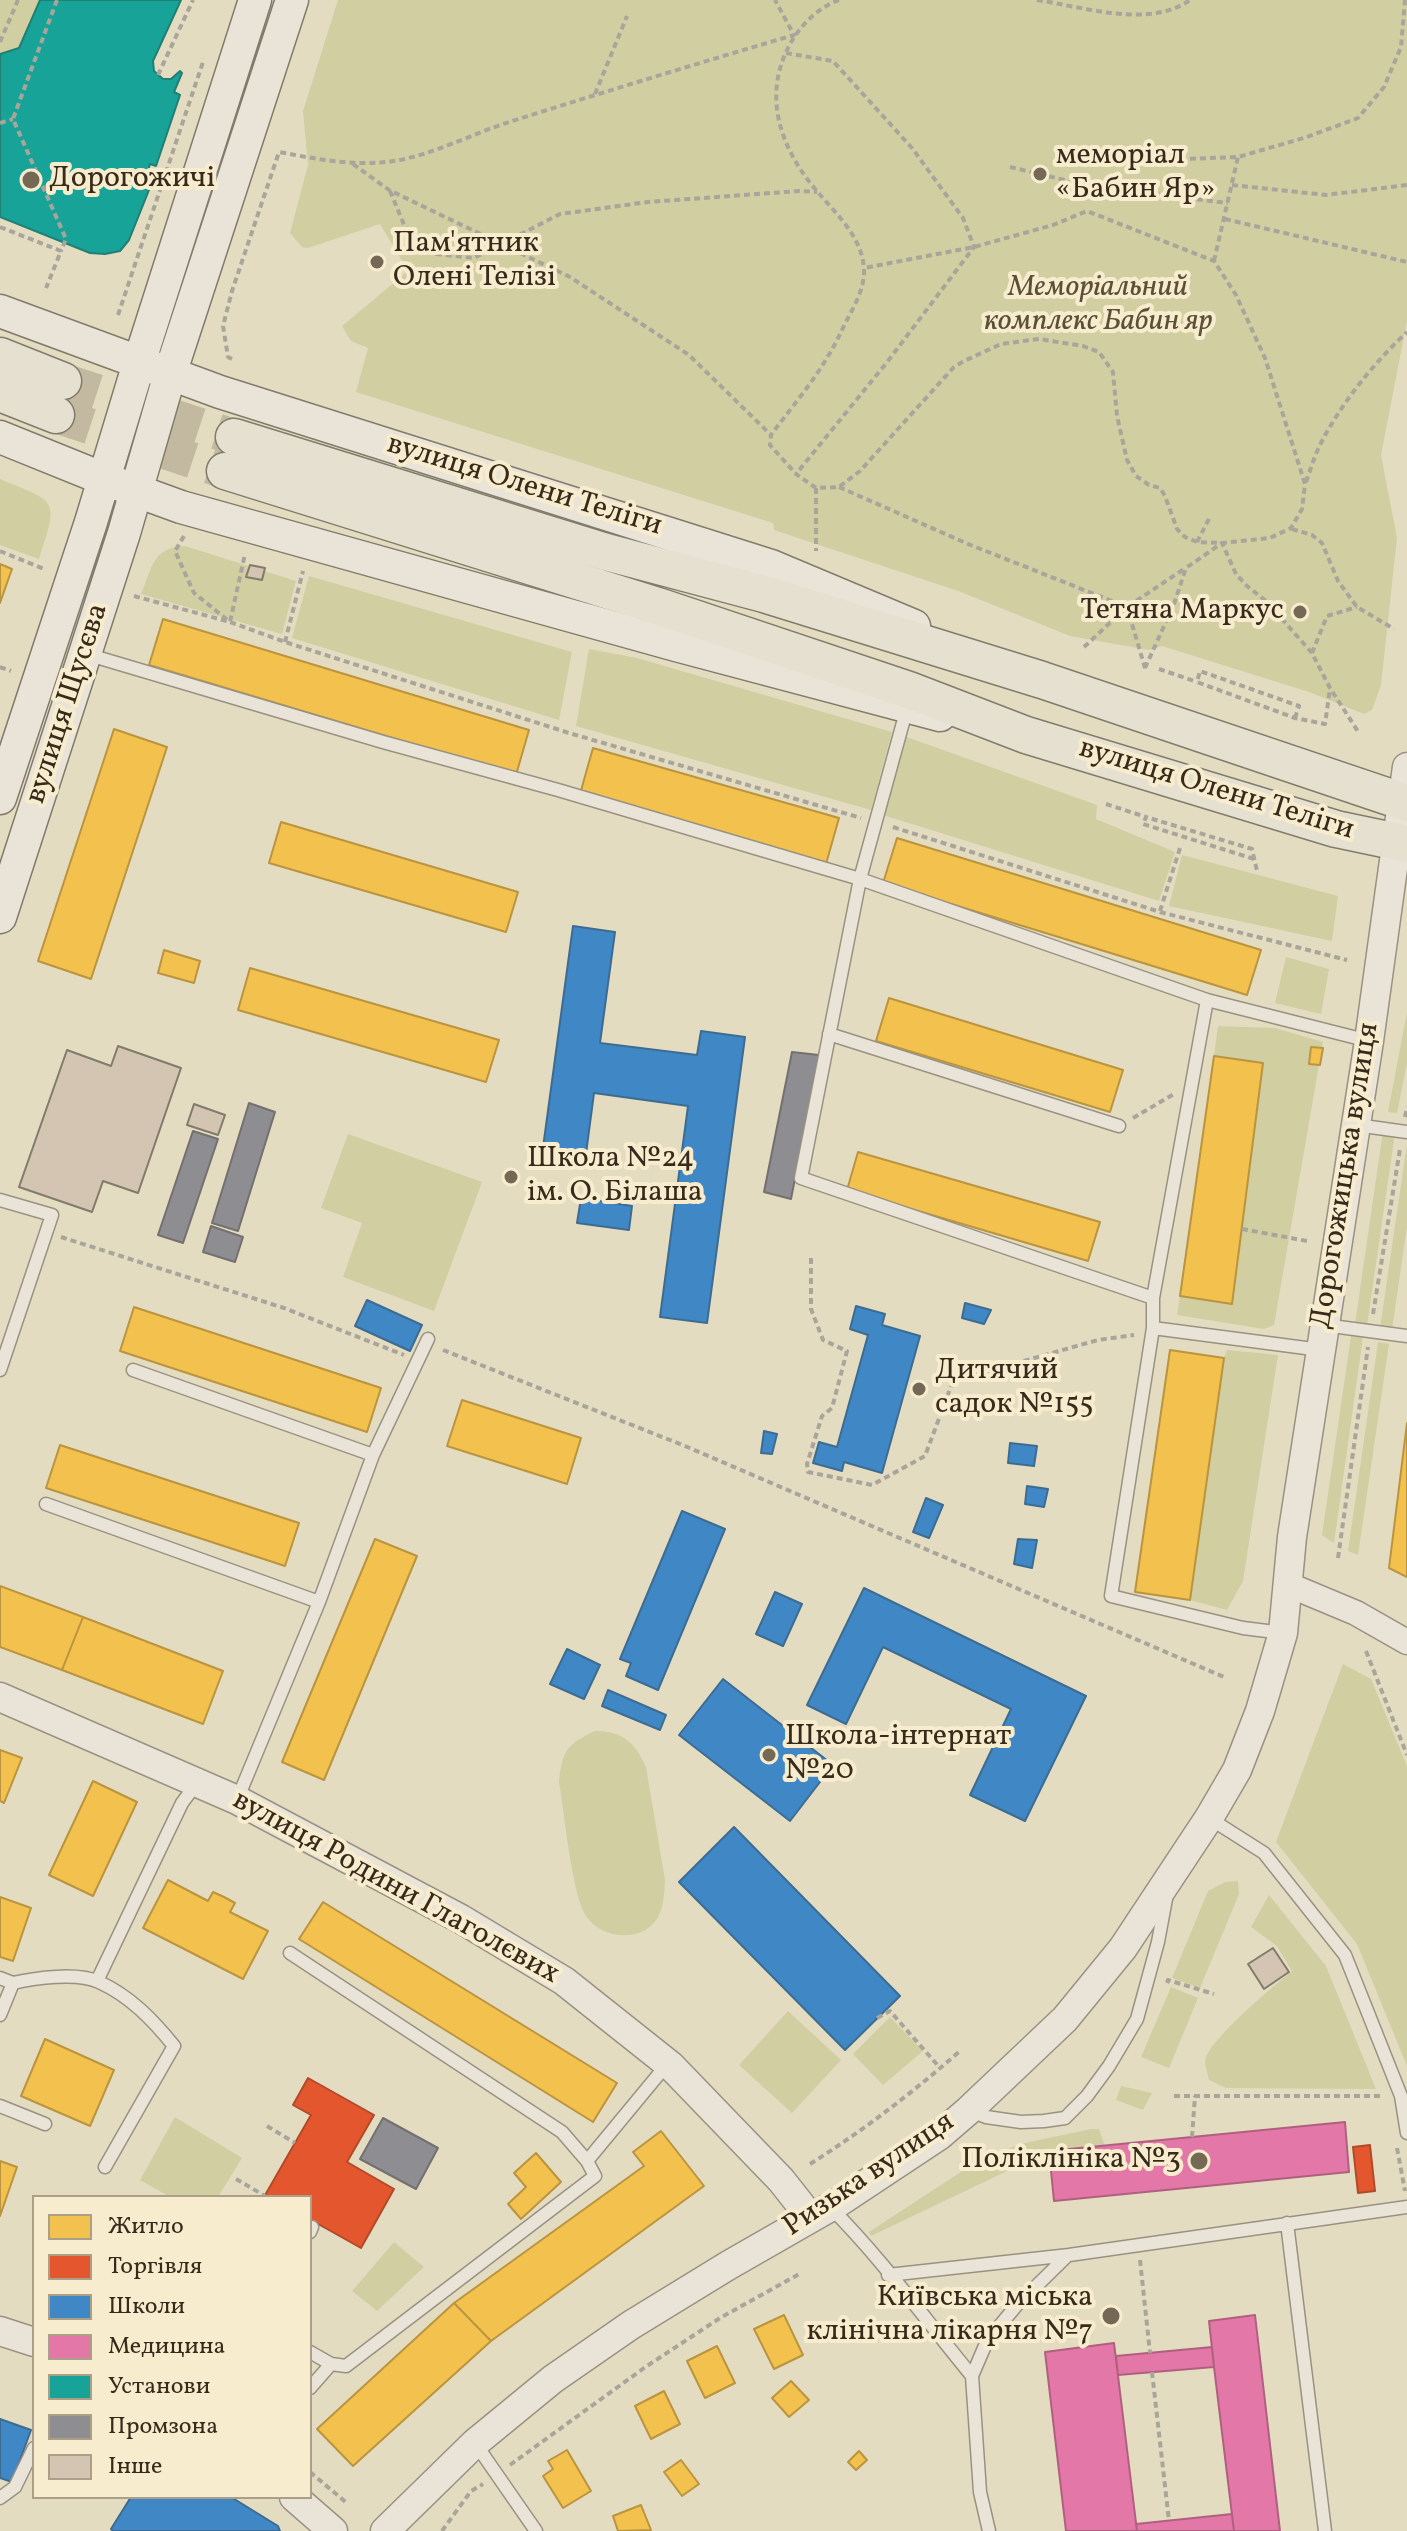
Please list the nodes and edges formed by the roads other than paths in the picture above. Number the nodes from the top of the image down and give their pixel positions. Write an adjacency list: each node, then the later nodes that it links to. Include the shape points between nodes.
1 (255, 0): 5 (main road, вулиця Щусєва)
2 (292, 0): 6 (main road, вулиця Щусєва)
3 (0, 311): 5 (main road, вулиця Олени Теліги)
4 (0, 356): 7 (main road, via 60,398)
5 (139, 363): 6 (main road, вулиця Олени Теліги); 11 (main road, вулиця Щусєва)
6 (170, 374): 12 (main road, вулиця Щусєва); 14 (main road, вулиця Олени Теліги, via 771,566)
7 (0, 393)
8 (0, 437): 11 (main road, вулиця Олени Теліги)
9 (234, 437): 14 (main road, вулиця Олени Теліги)
10 (225, 471): 16 (main road, вулиця Олени Теліги, via 678,612)
11 (104, 479): 12 (main road, вулиця Олени Теліги); 18 (main road, вулиця Щусєва)
12 (136, 490): 13 (main road, вулиця Щусєва); 15 (main road, вулиця Олени Теліги, via 181,507)
13 (85, 654): 21 (lane); 22 (main road, вулиця Щусєва)
14 (1042, 680): 19 (main road, вулиця Олени Теліги)
15 (907, 708): 16 (main road, вулиця Олени Теліги); 21 (lane)
16 (1026, 735): 20 (main road, вулиця Олени Теліги, via 1336,829)
17 (1407, 767): 19 (street, Дорогожицька вулиця)
18 (0, 798)
19 (1404, 803): 20 (street, Дорогожицька вулиця)
20 (1401, 843): 25 (street, Дорогожицька вулиця)
21 (860, 879): 23 (lane); 24 (lane)
22 (0, 917)
23 (1207, 1000): 25 (lane); 30 (lane)
24 (829, 1034): 27 (lane); 30 (lane, via 801,1178)
25 (1369, 1041): 26 (street, Дорогожицька вулиця)
26 (1356, 1125): 28 (lane); 33 (street, Дорогожицька вулиця)
27 (1119, 1126)
28 (1405, 1132)
29 (0, 1200): 35 (lane, via 52,1215)
30 (1153, 1298): 31 (lane)
31 (1153, 1331): 33 (lane); 41 (lane, via 1111,1596)
32 (1407, 1336): 33 (lane, via 1371,1330)
33 (1322, 1338): 39 (street, Дорогожицька вулиця)
34 (425, 1345): 37 (lane)
35 (0, 1370)
36 (133, 1370): 37 (lane)
37 (373, 1455): 40 (lane)
38 (46, 1504): 40 (lane)
39 (1289, 1585): 41 (street, Ризька вулиця); 42 (street)
40 (319, 1602): 45 (lane)
41 (1283, 1633): 46 (street, Ризька вулиця, via 1237,1770)
42 (1407, 1642)
43 (0, 1697): 44 (street, вулиця Родини Глаголєвих)
44 (197, 1783): 45 (street, вулиця Родини Глаголєвих); 50 (lane, via 182,1803)
45 (237, 1800): 52 (street, вулиця Родини Глаголєвих, via 461,1919 564,1981)
46 (1209, 1818): 47 (street, Ризька вулиця); 56 (lane, via 1264,1853 1345,1955 1401,2096)
47 (1169, 1880): 54 (street, Ризька вулиця, via 1065,2019); 54 (lane, via 1137,2019 1087,2096 1065,2118 1044,2121 986,2117)
48 (290, 1953): 57 (lane, via 562,2132)
49 (6, 1981): 50 (lane, via 46,1976); 51 (lane)
50 (97, 1981): 58 (lane, via 148,2014 174,2046)
51 (0, 2015)
52 (671, 2066): 57 (lane); 60 (street, вулиця Родини Глаголєвих, via 781,2180)
53 (0, 2106): 55 (lane)
54 (969, 2110): 60 (street, Ризька вулиця, via 940,2135)
55 (45, 2124)
56 (1407, 2133)
57 (587, 2161): 67 (lane, via 595,2176 346,2366)
58 (105, 2167)
59 (1407, 2206): 61 (lane)
60 (820, 2212): 63 (lane, via 863,2241); 70 (street, Ризька вулиця, via 631,2325)
61 (1287, 2223): 62 (lane); 78 (lane)
62 (1069, 2255): 63 (lane); 68 (lane, via 987,2341)
63 (888, 2275): 68 (lane)
64 (0, 2331): 65 (street)
65 (32, 2341)
66 (312, 2353): 67 (lane)
67 (331, 2364): 69 (lane)
68 (972, 2376): 77 (lane, via 980,2492)
69 (312, 2386)
70 (475, 2443): 75 (street, Ризька вулиця); 76 (lane)
71 (32, 2452): 72 (lane, via 15,2487)
72 (0, 2498)
73 (296, 2499): 74 (street)
74 (333, 2531)
75 (385, 2531)
76 (536, 2531)
77 (989, 2531)
78 (1325, 2531)

